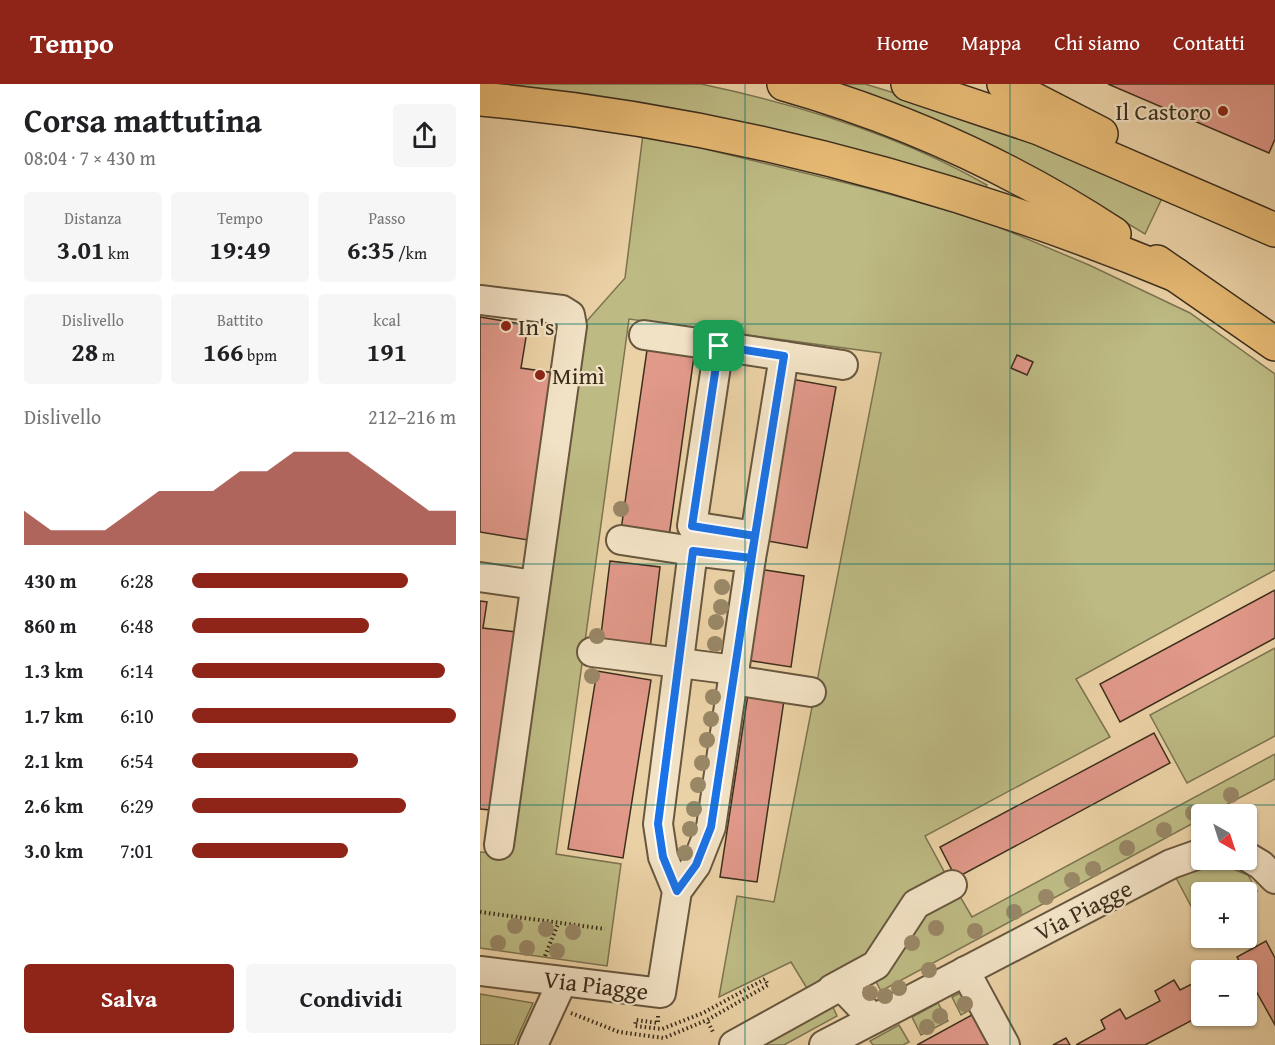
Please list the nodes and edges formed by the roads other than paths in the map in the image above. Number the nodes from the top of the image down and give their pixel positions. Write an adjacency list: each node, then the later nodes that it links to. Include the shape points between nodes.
1 (784, 84): 7 (main road, via 906,127 1011,174 1070,206)
2 (908, 84): 5 (main road, via 1039,128)
3 (1004, 84): 5 (main road, via 1091,128)
4 (480, 99): 7 (main road, via 683,126 870,169 1053,226)
5 (1149, 173): 6 (main road)
6 (1275, 230)
7 (1176, 275): 10 (main road)
8 (480, 300): 18 (street, via 562,310 570,315 572,331)
9 (644, 335): 11 (street)
10 (1275, 344)
11 (719, 346): 12 (street); 15 (street, via 692,526)
12 (784, 356): 13 (street); 15 (street)
13 (843, 365)
14 (621, 540): 16 (street)
15 (753, 547): 16 (street); 21 (street)
16 (693, 551): 20 (street)
17 (480, 577): 18 (street)
18 (535, 585): 23 (street)
19 (592, 652): 20 (street)
20 (678, 663): 21 (street); 28 (street, via 658,824 663,857)
21 (734, 675): 22 (street); 28 (street, via 710,834 696,865)
22 (811, 692)
23 (499, 845)
24 (1191, 857): 30 (street, Via Piagge)
25 (1257, 863): 26 (street)
26 (1275, 879)
27 (952, 885): 31 (street, via 916,904 876,964)
28 (677, 891): 32 (street, Via Piagge, via 660,993)
29 (480, 971): 32 (street, Via Piagge)
30 (965, 971): 33 (street, Via Piagge); 37 (street)
31 (832, 989): 33 (street, via 841,987); 34 (street)
32 (557, 993): 35 (street)
33 (873, 1019): 36 (street, Via Piagge)
34 (725, 1041)
35 (534, 1045)
36 (824, 1045)
37 (1005, 1045)

